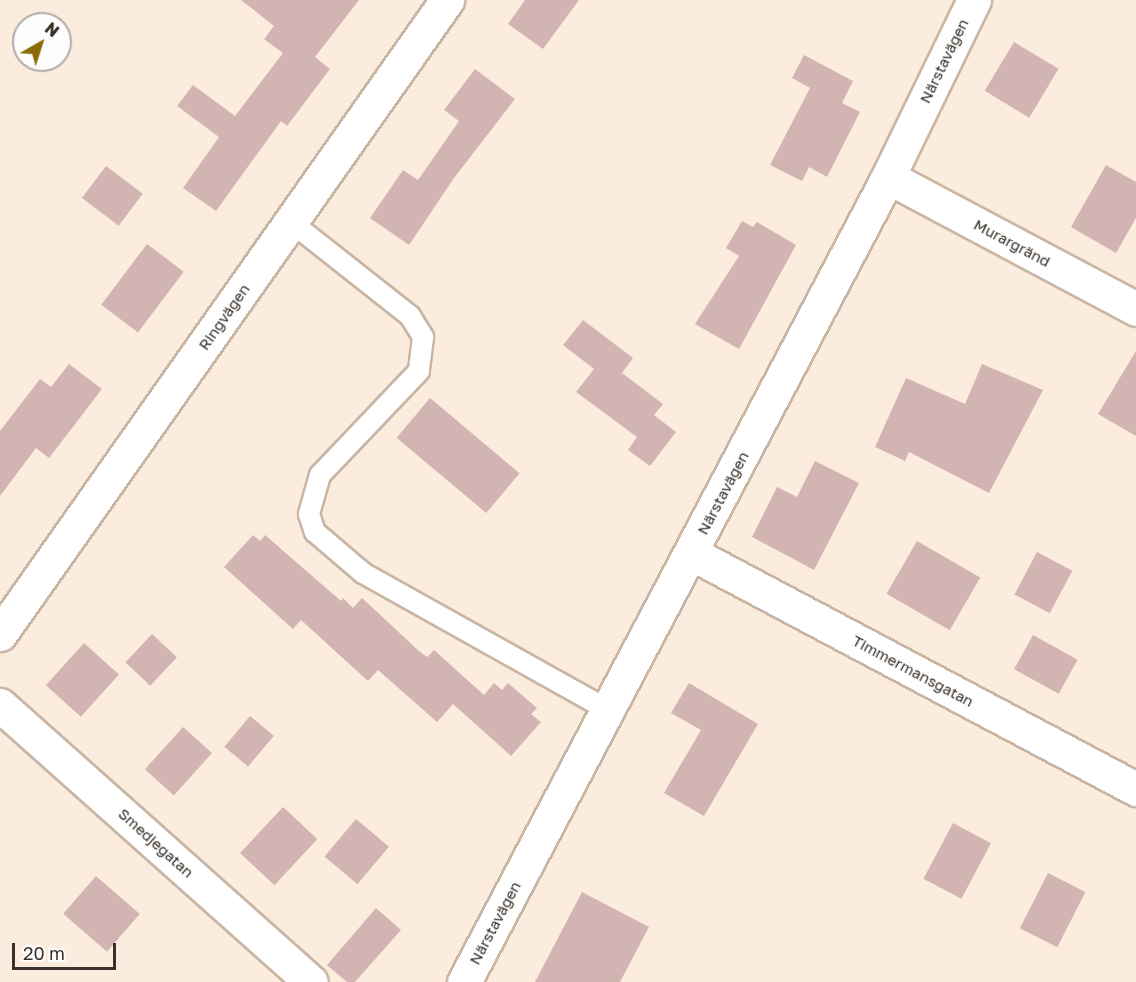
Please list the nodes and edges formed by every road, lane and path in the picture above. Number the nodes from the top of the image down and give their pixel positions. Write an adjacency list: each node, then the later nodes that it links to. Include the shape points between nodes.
1 (447, 0): 4 (street, Ringvägen)
2 (974, 0): 3 (street, Närstavägen)
3 (888, 177): 5 (street, Murargränd); 6 (street, Närstavägen)
4 (291, 222): 7 (street, Ringvägen); 9 (lane, via 410,316 423,337 419,371 320,475 309,514 315,532 363,573)
5 (1136, 309)
6 (691, 553): 9 (street, Närstavägen); 10 (street, Timmermansgatan)
7 (0, 634)
8 (0, 705): 11 (street, Smedjegatan)
9 (608, 711): 12 (street, Närstavägen)
10 (1136, 789)
11 (311, 982)
12 (464, 982)

